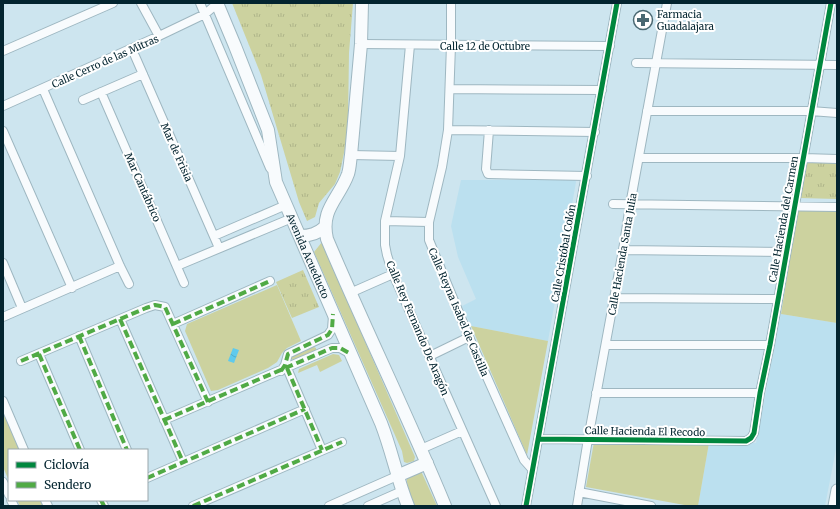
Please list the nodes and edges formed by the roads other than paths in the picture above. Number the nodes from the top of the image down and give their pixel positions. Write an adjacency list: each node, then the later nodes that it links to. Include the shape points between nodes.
1 (113, 3): 16 (street)
2 (141, 3): 11 (street)
3 (200, 3): 10 (street)
4 (218, 3): 10 (street, Calle Cerro de las Mitras); 42 (main road, Avenida Acueducto, via 268,130)
5 (362, 3): 12 (main road)
6 (451, 3): 14 (street, Calle Reyna Isabel de Castilla)
7 (617, 3): 15 (street, Calle Cristóbal Colón)
8 (667, 3): 19 (street, Calle Hacienda Santa Julia)
9 (831, 3): 20 (street, Calle Hacienda del Carmen)
10 (205, 14): 11 (street, Calle Cerro de las Mitras); 42 (street)
11 (159, 36): 23 (street, Calle Cerro de las Mitras)
12 (361, 44): 13 (street, Calle 12 de Octubre); 36 (main road)
13 (410, 45): 14 (street, Calle 12 de Octubre); 37 (street, Calle Rey Fernando De Aragón)
14 (451, 45): 15 (street, Calle 12 de Octubre); 24 (street, Calle Reyna Isabel de Castilla)
15 (610, 46): 25 (street, Calle Cristóbal Colón)
16 (3, 51)
17 (135, 56): 22 (street, Mar de Frisia)
18 (636, 63): 19 (street)
19 (656, 63): 20 (street); 29 (street, Calle Hacienda Santa Julia)
20 (820, 64): 21 (street); 30 (street, Calle Hacienda del Carmen)
21 (837, 65)
22 (143, 74): 26 (street); 52 (street, Mar de Frisia)
23 (43, 89): 28 (street, Calle Cerro de las Mitras); 60 (street)
24 (450, 89): 25 (street); 32 (street, Calle Reyna Isabel de Castilla)
25 (602, 90): 35 (street, Calle Cristóbal Colón)
26 (101, 92): 27 (street); 61 (street, Mar Cantábrico)
27 (83, 100)
28 (3, 106)
29 (647, 111): 30 (street); 38 (street, Calle Hacienda Santa Julia)
30 (811, 111): 31 (street); 39 (street, Calle Hacienda del Carmen)
31 (837, 113)
32 (448, 130): 33 (street); 50 (street, Calle Reyna Isabel de Castilla)
33 (489, 130): 35 (street); 41 (street, via 486,169 488,174)
34 (3, 131): 66 (street)
35 (594, 132): 41 (street, Calle Cristóbal Colón)
36 (351, 155): 37 (street); 51 (main road, via 348,173 327,215)
37 (400, 156): 49 (street, Calle Rey Fernando De Aragón)
38 (639, 158): 39 (street); 45 (street, Calle Hacienda Santa Julia)
39 (804, 158): 40 (street); 46 (street, Calle Hacienda del Carmen)
40 (837, 159)
41 (587, 176): 94 (street, Calle Cristóbal Colón)
42 (276, 182): 44 (main road, Avenida Acueducto)
43 (613, 204): 45 (street)
44 (286, 205): 48 (main road, Avenida Acueducto); 52 (street)
45 (630, 205): 46 (street); 57 (street, Calle Hacienda Santa Julia)
46 (795, 206): 47 (street); 58 (street, Calle Hacienda del Carmen)
47 (837, 207)
48 (292, 218): 53 (main road, Avenida Acueducto); 55 (street)
49 (385, 221): 50 (street); 62 (street, Calle Rey Fernando De Aragón, via 385,245)
50 (429, 222): 76 (street, Calle Reyna Isabel de Castilla, via 430,244)
51 (325, 227): 53 (main road, via 310,235); 54 (main road)
52 (214, 236): 55 (street, Mar de Frisia)
53 (300, 236): 56 (main road, Avenida Acueducto)
54 (328, 239): 56 (main road, via 314,240); 67 (main road)
55 (219, 248): 61 (street)
56 (306, 250): 71 (main road, Avenida Acueducto)
57 (623, 250): 58 (street); 68 (street, Calle Hacienda Santa Julia)
58 (786, 252): 69 (street, Calle Hacienda del Carmen)
59 (3, 263): 70 (street)
60 (120, 266): 65 (street); 66 (street)
61 (177, 266): 64 (street, Mar Cantábrico)
62 (393, 274): 67 (street); 83 (street, Calle Rey Fernando De Aragón)
63 (270, 281): 74 (street)
64 (184, 283)
65 (129, 284)
66 (72, 288): 70 (street)
67 (350, 293): 100 (main road)
68 (615, 298): 69 (street); 78 (street, Calle Hacienda Santa Julia)
69 (778, 299): 79 (street, Calle Hacienda del Carmen)
70 (22, 308): 72 (street)
71 (333, 314): 77 (street, via 331,332); 82 (main road, Avenida Acueducto)
72 (3, 317)
73 (120, 319): 74 (street, via 151,306 165,307); 75 (street); 91 (street)
74 (173, 324): 89 (street)
75 (79, 336): 81 (street); 99 (street)
76 (469, 337): 83 (street); 104 (street, Calle Reyna Isabel de Castilla, via 524,460)
77 (318, 340): 80 (street); 85 (street, via 288,354)
78 (606, 345): 79 (street); 86 (street, Calle Hacienda Santa Julia)
79 (770, 345): 87 (street, Calle Hacienda del Carmen)
80 (323, 352): 82 (street, via 337,347); 85 (street)
81 (39, 354): 84 (street); 98 (street)
82 (351, 354): 105 (main road, Avenida Acueducto, via 382,424)
83 (430, 356): 92 (street, Calle Rey Fernando De Aragón)
84 (21, 361)
85 (284, 369): 89 (street); 90 (street)
86 (596, 393): 87 (street); 95 (street, Calle Hacienda Santa Julia)
87 (760, 393): 93 (street, Calle Hacienda del Carmen)
88 (3, 401): 97 (street)
89 (208, 402): 91 (street)
90 (305, 409): 101 (street); 102 (street)
91 (164, 420): 102 (street)
92 (462, 431): 100 (street); 118 (street, Calle Rey Fernando De Aragón)
93 (751, 438): 95 (street, Calle Hacienda El Recodo, via 746,441)
94 (538, 439): 95 (street, Calle Hacienda El Recodo); 104 (street, Calle Cristóbal Colón)
95 (588, 439): 110 (street, Calle Hacienda Santa Julia)
96 (342, 442): 101 (street)
97 (24, 449)
98 (80, 449)
99 (127, 449)
100 (421, 449): 103 (main road)
101 (322, 450): 113 (street)
102 (183, 462): 106 (street)
103 (427, 463): 105 (main road); 117 (main road)
104 (532, 469): 119 (street, Calle Cristóbal Colón)
105 (397, 476): 109 (main road, Avenida Acueducto); 112 (street)
106 (148, 478)
107 (3, 482): 111 (street)
108 (837, 490): 122 (street)
109 (402, 491): 115 (street); 116 (main road, Avenida Acueducto)
110 (580, 492): 120 (street, Calle Hacienda Santa Julia); 121 (street)
111 (8, 493)
112 (340, 504): 114 (street)
113 (193, 506)
114 (329, 506)
115 (368, 506)
116 (408, 506)
117 (445, 506)
118 (496, 506)
119 (526, 506)
120 (577, 506)
121 (651, 506)
122 (834, 506)

